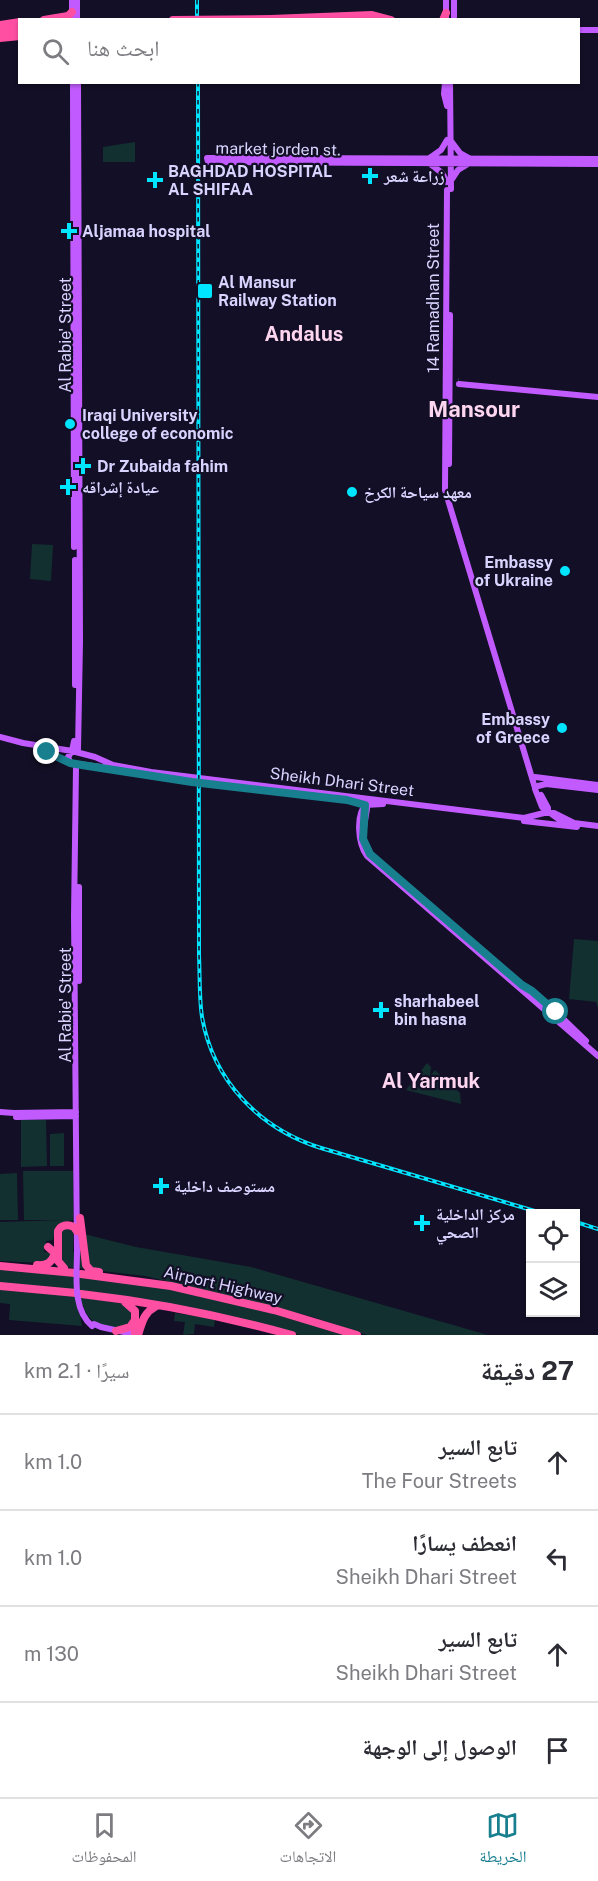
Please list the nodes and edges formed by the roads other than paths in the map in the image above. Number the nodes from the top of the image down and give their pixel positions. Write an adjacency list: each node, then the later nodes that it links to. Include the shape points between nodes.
1 (72, 0): 4 (main road)
2 (77, 0): 5 (main road)
3 (450, 0): 8 (main road)
4 (72, 16)
5 (77, 18)
6 (296, 18): 7 (highway)
7 (383, 18)
8 (450, 18)
9 (18, 22): 10 (highway)
10 (0, 25)
11 (18, 28): 12 (highway)
12 (0, 30)
13 (580, 31): 14 (main road)
14 (598, 31)
15 (18, 36): 16 (highway)
16 (0, 38)
17 (73, 84): 29 (main road, Al Rabie' Street)
18 (78, 84): 29 (main road, Al Rabie' Street)
19 (449, 84): 21 (main road, 14 Ramadhan Street)
20 (449, 84): 21 (main road, 14 Ramadhan Street)
21 (449, 107): 22 (main road, 14 Ramadhan Street)
22 (449, 140): 24 (main road); 25 (main road, 14 Ramadhan Street); 26 (main road)
23 (346, 161): 23 (main road, market jorden st., via 207,158 210,162); 24 (main road, market jorden st.)
24 (428, 161): 25 (main road, market jorden st.); 28 (main road, via 442,172)
25 (449, 161): 26 (main road, market jorden st.); 28 (main road, 14 Ramadhan Street)
26 (470, 161): 27 (main road, market jorden st.); 28 (main road, via 458,170)
27 (598, 161)
28 (449, 187): 31 (main road, 14 Ramadhan Street)
29 (76, 226): 30 (main road, Al Rabie' Street); 30 (main road, Al Rabie' Street)
30 (76, 340): 33 (main road, Al Rabie' Street); 33 (main road, Al Rabie' Street)
31 (448, 381): 32 (main road); 41 (main road, 14 Ramadhan Street, via 449,491); 44 (main road, 14 Ramadhan Street, via 445,492)
32 (598, 396)
33 (76, 444): 34 (main road, Al Rabie' Street)
34 (77, 719): 37 (main road, Al Rabie' Street); 37 (main road); 37 (main road)
35 (0, 739): 36 (main road, Sheikh Dhari Street)
36 (51, 751): 37 (main road, Sheikh Dhari Street); 37 (main road, Sheikh Dhari Street, via 62,749)
37 (77, 757): 38 (main road, Sheikh Dhari Street); 39 (main road, Sheikh Dhari Street); 46 (main road); 46 (main road, Al Rabie' Street); 46 (main road, via 73,768)
38 (95, 757): 39 (main road); 40 (main road, Sheikh Dhari Street)
39 (93, 767): 40 (main road, Sheikh Dhari Street)
40 (107, 768): 47 (main road, Sheikh Dhari Street); 48 (main road, Sheikh Dhari Street)
41 (535, 777): 42 (main road); 44 (main road, 14 Ramadhan Street)
42 (555, 782): 43 (main road); 44 (main road); 45 (main road)
43 (598, 785)
44 (537, 788): 50 (main road, 14 Ramadhan Street)
45 (598, 790)
46 (76, 794): 66 (main road, Al Rabie' Street); 67 (main road, Al Rabie' Street)
47 (360, 798): 49 (main road, Sheikh Dhari Street); 51 (main road)
48 (352, 801): 51 (main road, Sheikh Dhari Street); 54 (main road)
49 (380, 802): 51 (main road); 54 (main road); 55 (main road, Sheikh Dhari Street)
50 (543, 804): 52 (main road, 14 Ramadhan Street); 53 (main road); 55 (main road)
51 (365, 805): 54 (main road)
52 (548, 813): 53 (main road, Sheikh Dhari Street); 55 (main road, Sheikh Dhari Street); 56 (main road)
53 (560, 815): 57 (main road, Sheikh Dhari Street, via 574,823)
54 (363, 818): 58 (main road, via 359,839 364,853)
55 (534, 819): 56 (main road, Sheikh Dhari Street)
56 (570, 826): 57 (main road, Sheikh Dhari Street)
57 (598, 827)
58 (462, 936): 59 (main road); 60 (main road)
59 (525, 995): 60 (main road); 61 (main road)
60 (558, 1012): 62 (main road)
61 (565, 1027): 62 (main road); 64 (main road)
62 (574, 1028): 63 (main road)
63 (598, 1051)
64 (598, 1056)
65 (0, 1114): 66 (main road)
66 (76, 1114): 67 (main road, Al Rabie' Street)
67 (78, 1216): 68 (main road, Al Rabie' Street); 70 (highway, via 57,1227 55,1240 48,1246 54,1256); 72 (highway, via 86,1263)
68 (78, 1231): 71 (highway, via 65,1225 59,1228 58,1261); 81 (main road, Al Rabie' Street, bridge, via 81,1299 87,1317 93,1325)
69 (0, 1265): 70 (highway); 73 (highway, Airport Highway)
70 (42, 1266): 71 (highway)
71 (64, 1268): 73 (highway)
72 (91, 1271): 73 (highway); 75 (highway)
73 (78, 1272): 75 (highway, Airport Highway)
74 (0, 1286): 76 (highway)
75 (171, 1286): 84 (highway, Airport Highway, via 274,1310)
76 (79, 1295): 77 (highway); 79 (highway, Airport Highway)
77 (125, 1302): 78 (highway); 80 (highway, via 134,1310)
78 (155, 1307): 79 (highway); 82 (highway, via 144,1316)
79 (217, 1316): 83 (highway, Airport Highway)
80 (136, 1319): 81 (highway); 82 (highway)
81 (119, 1333): 82 (main road)
82 (137, 1335)
83 (292, 1335)
84 (357, 1335)

